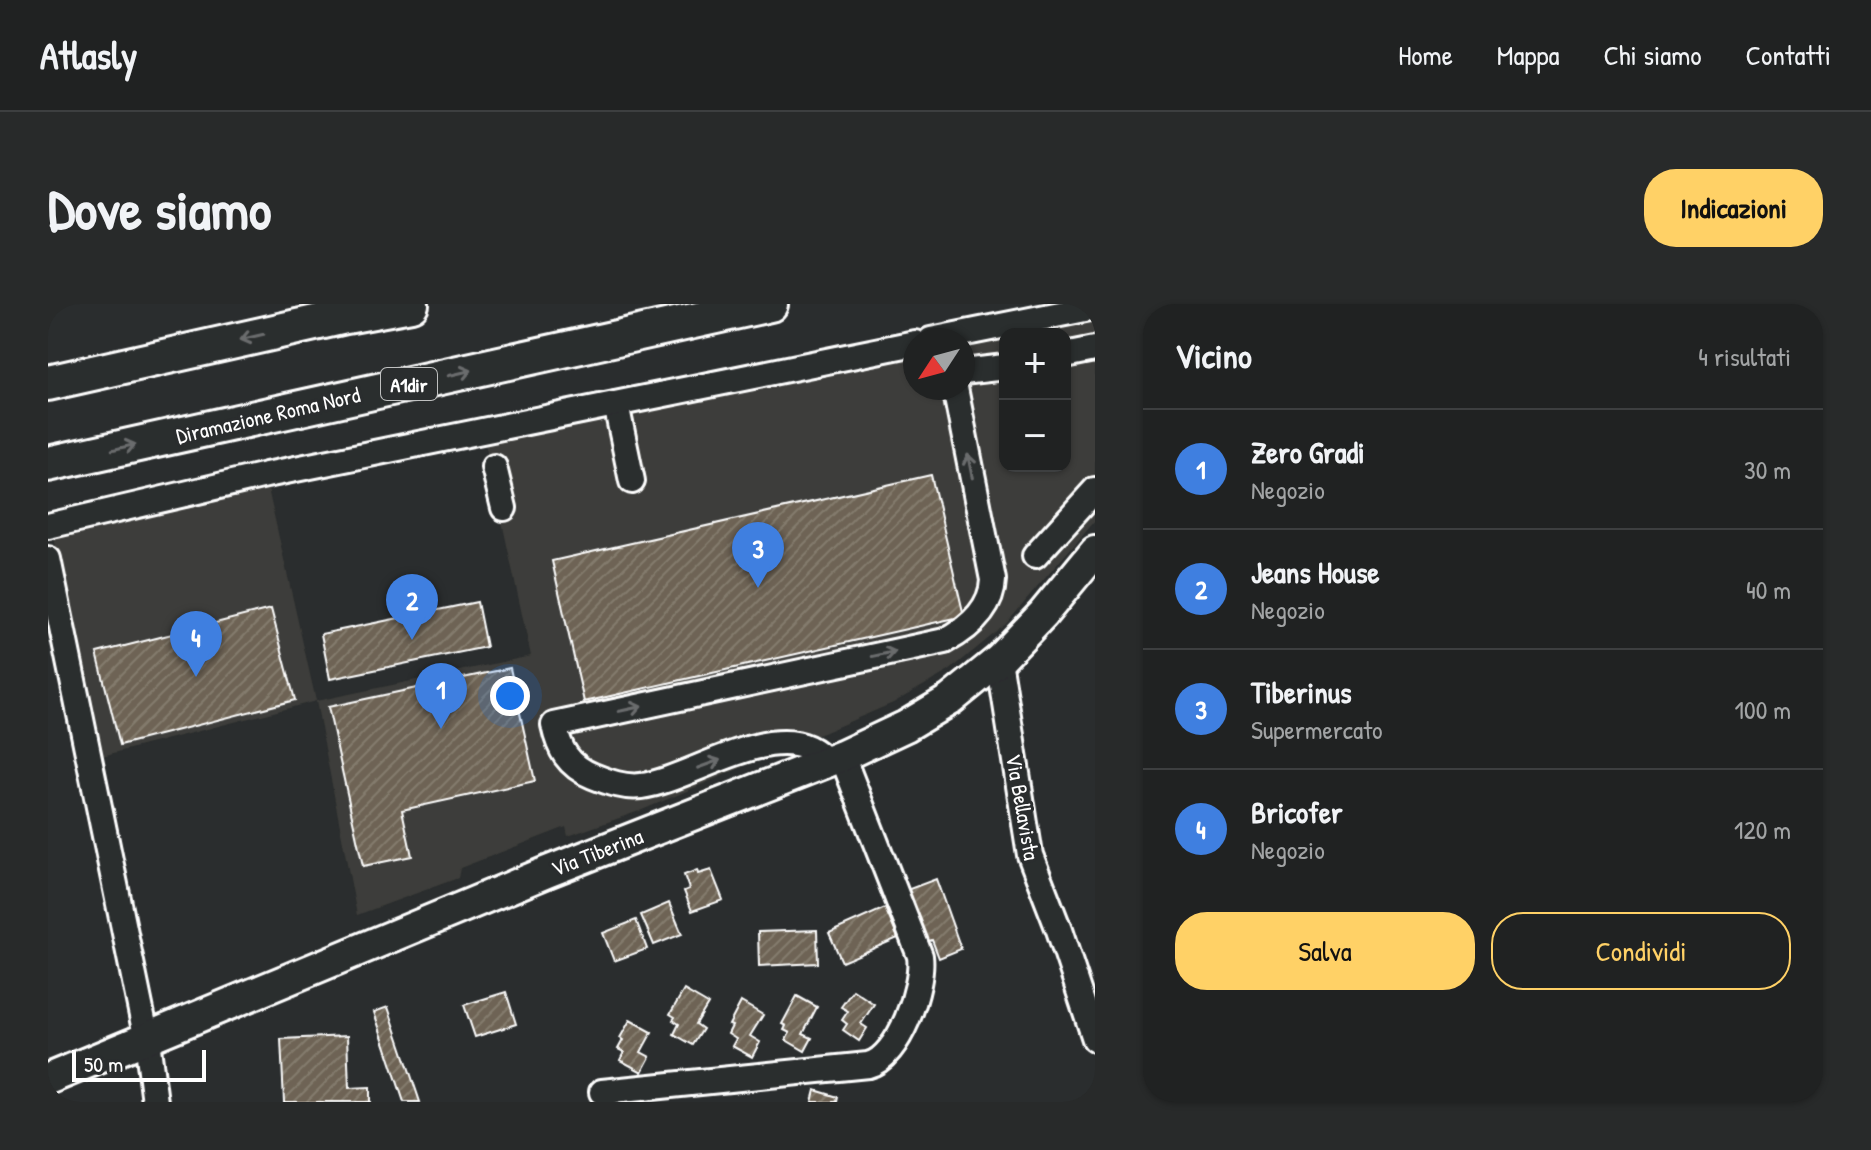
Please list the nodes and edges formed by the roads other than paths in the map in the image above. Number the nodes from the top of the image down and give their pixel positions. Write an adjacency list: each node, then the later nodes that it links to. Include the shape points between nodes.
1 (411, 304): 10 (highway, one-way to 10)
2 (770, 304): 13 (highway, Diramazione Roma Nord / A1dir, one-way to 2)
3 (1095, 307): 4 (street)
4 (975, 332)
5 (903, 345): 12 (street)
6 (1095, 349): 7 (street)
7 (1071, 354)
8 (999, 368): 9 (street)
9 (975, 371)
10 (48, 383)
11 (957, 400): 23 (street, via 993,580 988,603 963,631 945,641 554,725 558,745 571,763 594,777 628,786 666,779 777,742 807,746)
12 (616, 404): 15 (street); 18 (street, via 266,475)
13 (48, 464)
14 (494, 467): 17 (street)
15 (632, 481)
16 (1095, 490): 20 (street)
17 (504, 508)
18 (48, 526)
19 (1095, 551): 22 (main road, Via Tiberina)
20 (1035, 556)
21 (48, 559): 26 (street)
22 (999, 660): 23 (main road, Via Tiberina, via 941,706); 24 (street, Via Bellavista, via 1030,855)
23 (834, 759): 26 (main road, Via Tiberina, via 547,872); 28 (street, via 920,956 917,992 892,1048 868,1065)
24 (1084, 972): 25 (street, Via Bellavista)
25 (1095, 1039)
26 (147, 1040): 27 (main road, Via Tiberina); 29 (street)
27 (48, 1079)
28 (602, 1092)
29 (155, 1102)

